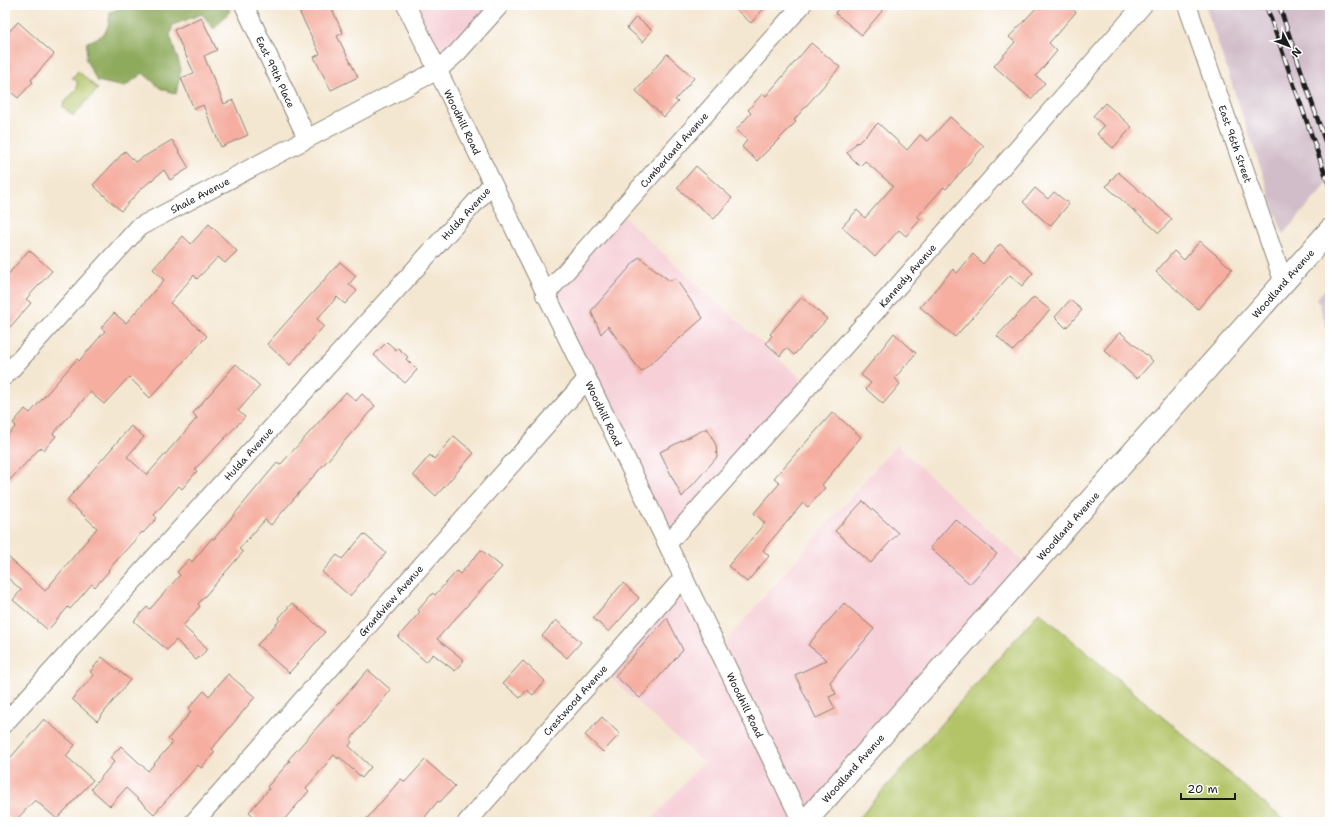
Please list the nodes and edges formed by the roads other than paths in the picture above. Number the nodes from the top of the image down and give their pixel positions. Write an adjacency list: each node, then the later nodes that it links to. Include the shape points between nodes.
1 (244, 5): 8 (street, East 99th Place)
2 (406, 5): 7 (street, Woodhill Road)
3 (500, 5): 7 (street, Shale Avenue, via 457,53)
4 (802, 5): 12 (street, Cumberland Avenue)
5 (1143, 5): 15 (street, Kennedy Avenue, via 887,299)
6 (1187, 5): 11 (street, East 96th Street)
7 (438, 70): 8 (street, Shale Avenue); 9 (street, Woodhill Road)
8 (307, 138): 13 (street, Shale Avenue, via 139,227)
9 (492, 184): 12 (street, Woodhill Road); 17 (street, Hulda Avenue)
10 (1330, 230): 11 (main road, Woodland Avenue)
11 (1284, 283): 21 (main road, Woodland Avenue)
12 (545, 295): 14 (street, Woodhill Road)
13 (5, 376)
14 (587, 379): 15 (street, Woodhill Road); 18 (street, Grandview Avenue)
15 (668, 543): 16 (street, Woodhill Road)
16 (684, 577): 19 (street, Crestwood Avenue); 20 (street, Woodhill Road)
17 (5, 723)
18 (194, 822)
19 (466, 822)
20 (802, 822)
21 (805, 822)

